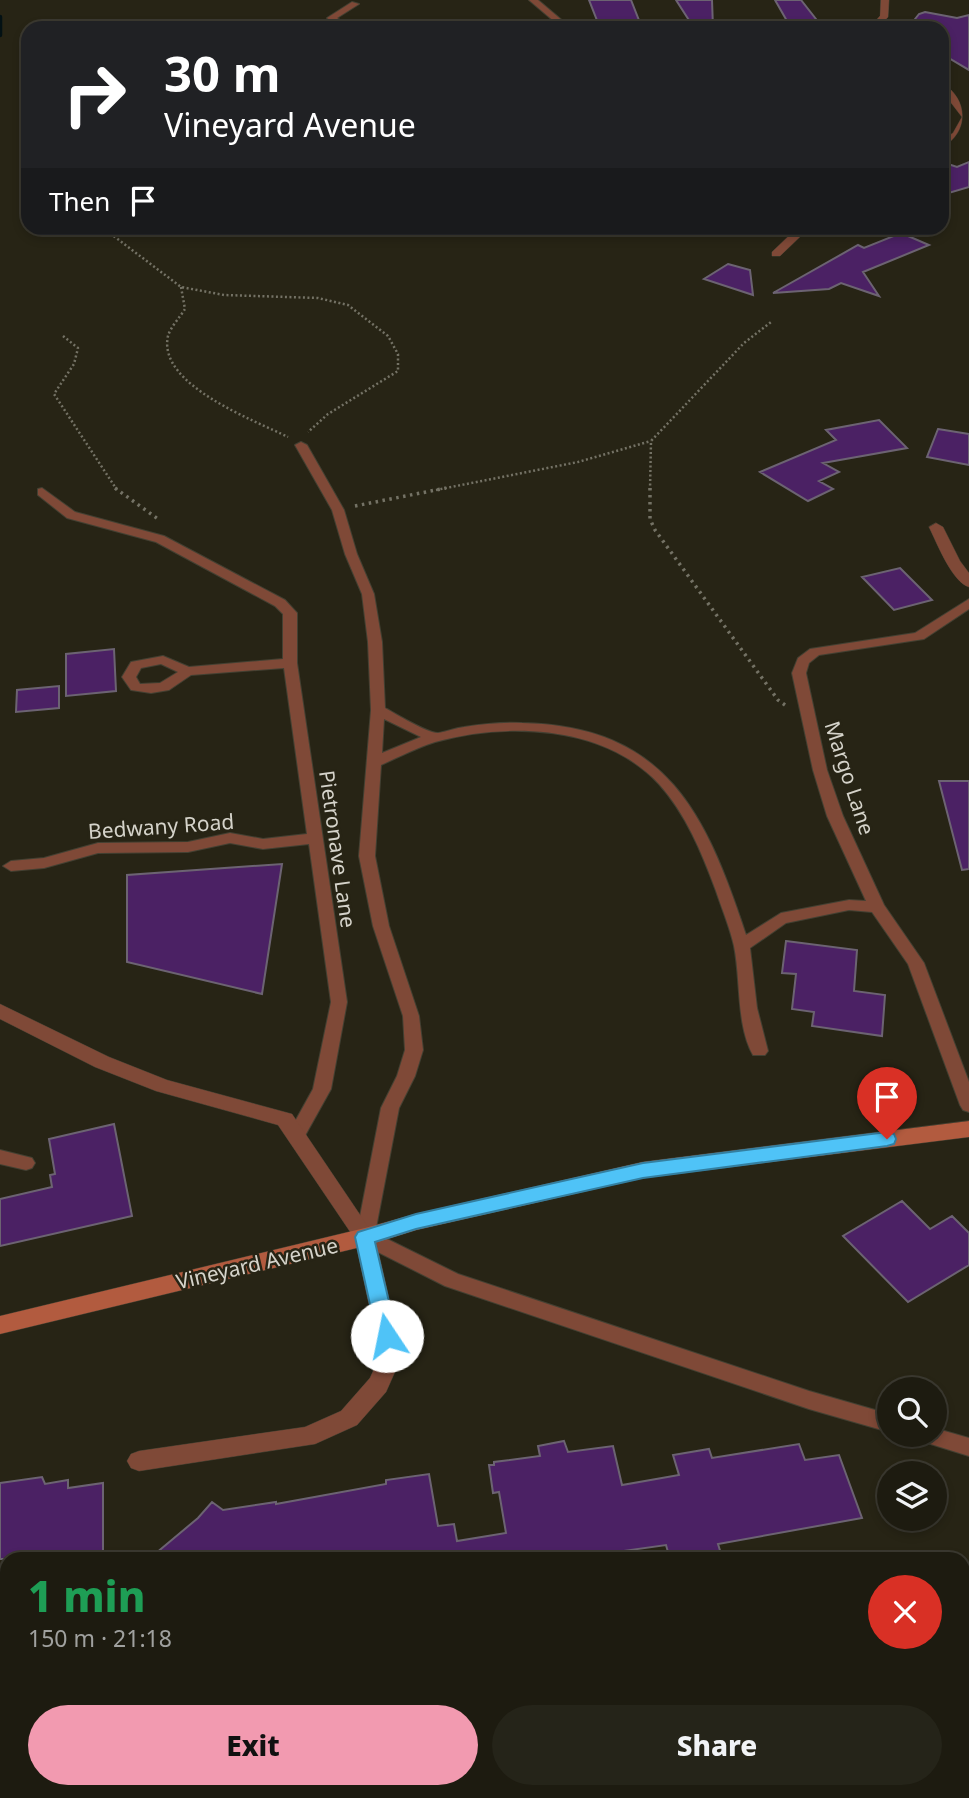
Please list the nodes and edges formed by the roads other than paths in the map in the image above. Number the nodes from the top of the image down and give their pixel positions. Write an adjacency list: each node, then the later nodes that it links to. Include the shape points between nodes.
1 (533, 0): 5 (lane)
2 (885, 0): 6 (street)
3 (355, 4): 4 (lane, via 331,19)
4 (335, 21)
5 (558, 21)
6 (880, 21)
7 (949, 93): 8 (street, via 967,117)
8 (949, 140)
9 (796, 235): 10 (street)
10 (776, 254)
11 (301, 445): 18 (lane, via 338,510 369,594)
12 (42, 492): 16 (lane, Pietronave Lane, via 71,515 160,539 280,603 290,613)
13 (936, 527): 14 (street)
14 (969, 583)
15 (969, 603): 23 (lane, Margo Lane, via 919,636 815,652 803,661 799,673 835,816)
16 (290, 663): 17 (lane); 21 (lane, Pietronave Lane)
17 (187, 671)
18 (378, 710): 19 (lane); 20 (lane)
19 (434, 737): 20 (lane); 24 (lane, via 526,727 589,735 628,752 662,779 688,815 708,850)
20 (375, 762): 32 (lane, via 367,856 381,926 411,1016 414,1050 390,1108)
21 (315, 838): 22 (lane, Bedwany Road, via 263,844 230,838 188,847 98,848 44,863); 29 (lane, Pietronave Lane, via 339,1002 322,1089)
22 (11, 866)
23 (877, 906): 24 (lane, via 849,905 781,918); 27 (lane, Margo Lane, via 916,963)
24 (742, 946): 26 (lane)
25 (0, 1011): 29 (street, via 163,1087 285,1119)
26 (759, 1051)
27 (969, 1105)
28 (969, 1129): 32 (street, Vineyard Avenue, via 643,1170)
29 (296, 1136): 32 (street)
30 (0, 1157): 31 (lane)
31 (26, 1163)
32 (365, 1237): 33 (street, Vineyard Avenue); 34 (lane, via 453,1280); 37 (street, via 391,1356 378,1385 349,1418 307,1437)
33 (0, 1325)
34 (877, 1420)
35 (947, 1441): 36 (lane)
36 (969, 1447)
37 (139, 1461)

